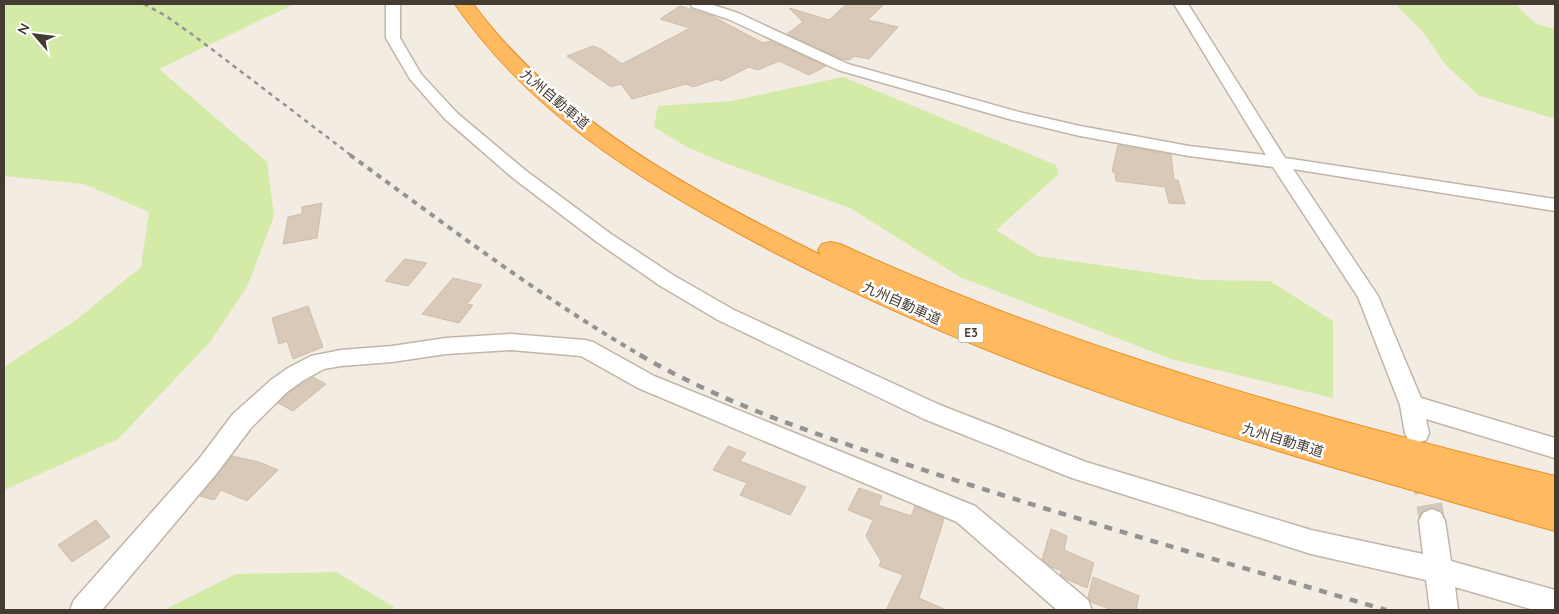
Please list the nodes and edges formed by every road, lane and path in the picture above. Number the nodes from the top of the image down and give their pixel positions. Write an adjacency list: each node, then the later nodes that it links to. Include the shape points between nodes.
1 (393, 4): 13 (street, via 393,38 415,76 451,116 519,174 604,238 726,315 932,412 1082,471 1311,542)
2 (464, 4): 11 (highway, 九州自動車道 / E3, via 503,54 570,114 620,152 689,196 839,275 942,321 1063,368 1188,411 1322,452)
3 (484, 4): 11 (highway, 九州自動車道 / E3, via 521,48 549,74 638,142 773,222 851,260 1068,348 1321,428)
4 (697, 4): 6 (street, via 734,16 843,67 968,103 1114,138)
5 (1181, 4): 6 (street)
6 (1279, 162): 7 (street); 8 (street, via 1368,296)
7 (1555, 205)
8 (1412, 405): 9 (street); 10 (street)
9 (1417, 433)
10 (1555, 448)
11 (1555, 496)
12 (1432, 521): 13 (street)
13 (1439, 570): 14 (street); 17 (street)
14 (1555, 603)
15 (84, 610): 16 (street, via 208,466 242,421 296,374 319,362 341,358 511,342 585,348 646,382 966,514)
16 (1078, 610)
17 (1444, 610)

